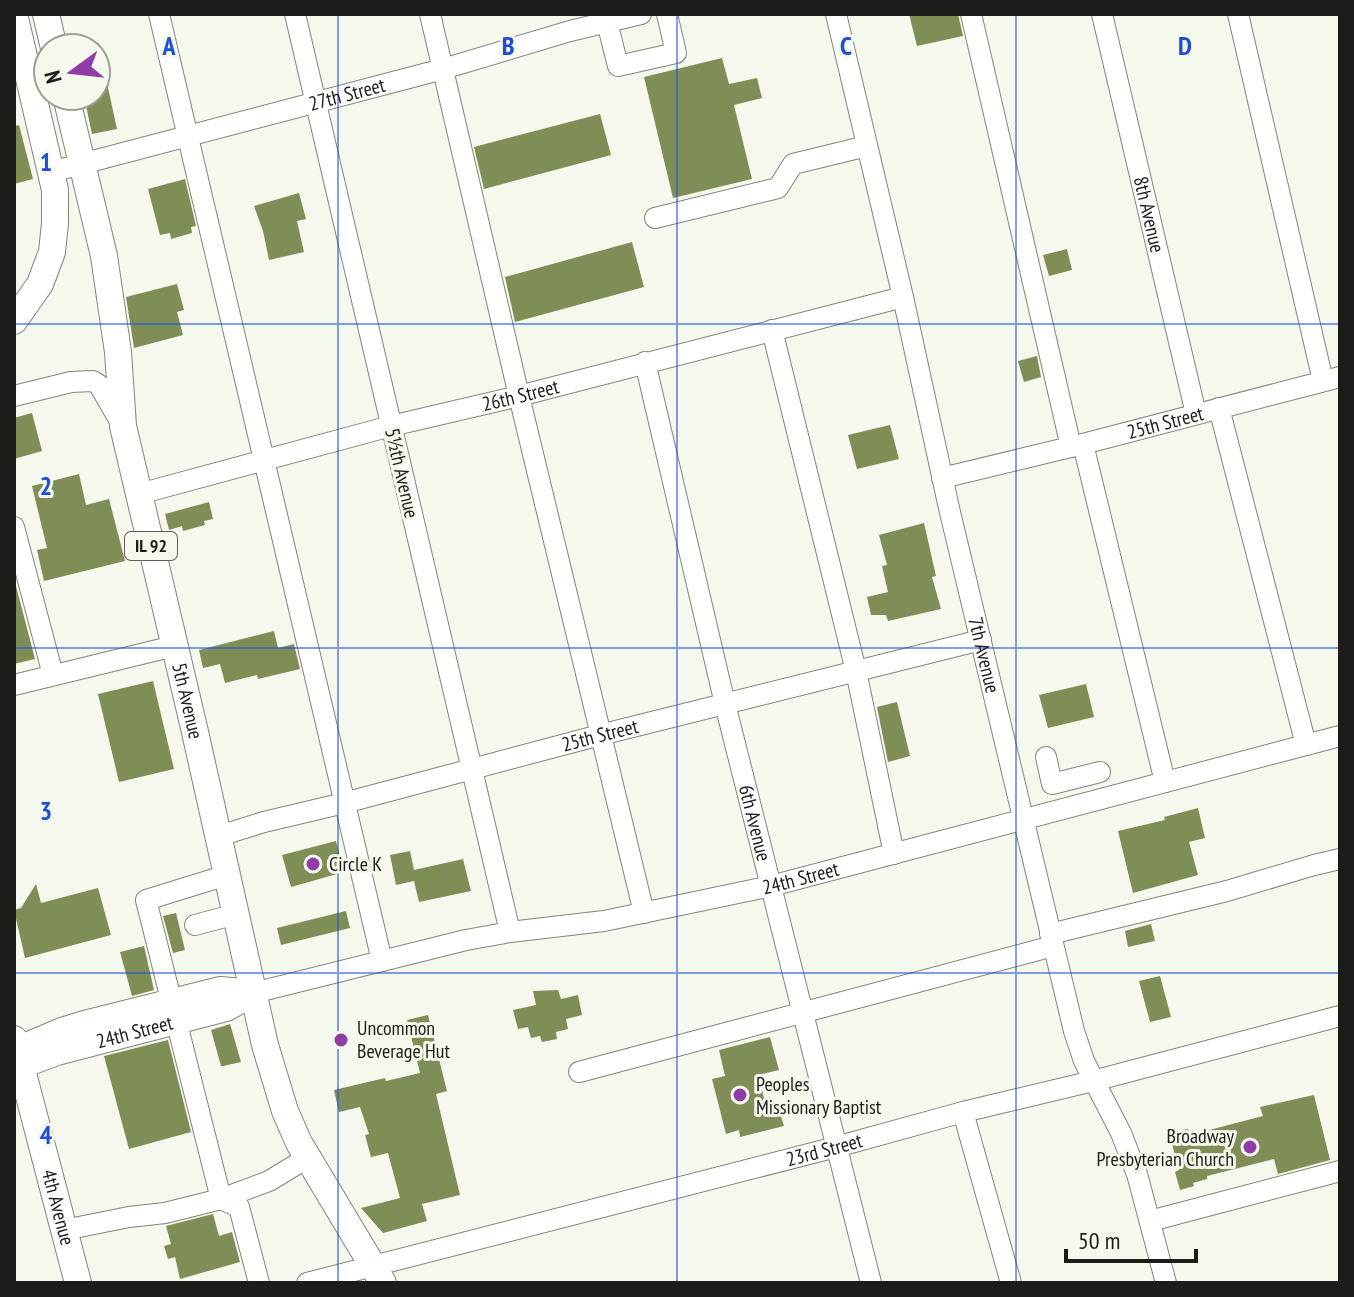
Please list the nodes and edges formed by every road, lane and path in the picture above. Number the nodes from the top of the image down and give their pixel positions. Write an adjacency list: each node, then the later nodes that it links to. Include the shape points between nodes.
1 (14, 14): 14 (main road)
2 (159, 14): 17 (street)
3 (295, 14): 15 (street, 5½th Avenue)
4 (430, 14): 13 (street)
5 (641, 14): 12 (street, 27th Street)
6 (667, 14): 12 (street, via 676,53 618,66)
7 (836, 14): 18 (street, 7th Avenue)
8 (971, 14): 33 (street)
9 (1102, 14): 30 (street, 8th Avenue)
10 (1238, 14): 26 (street)
11 (568, 22): 12 (street, 27th Street); 13 (street, 27th Street)
12 (607, 22)
13 (443, 69): 15 (street, 27th Street); 28 (street)
14 (24, 98): 20 (main road)
15 (316, 101): 17 (street, 27th Street); 32 (street, 5½th Avenue)
16 (70, 112): 19 (main road, 5th Avenue / IL 92)
17 (187, 135): 19 (street, 27th Street); 34 (street)
18 (867, 146): 21 (street, via 793,164 778,188); 22 (street, 7th Avenue)
19 (83, 164): 20 (street, 27th Street); 31 (main road, 5th Avenue / IL 92, via 104,256)
20 (51, 172): 23 (main road, via 52,252 40,284)
21 (655, 218)
22 (903, 297): 24 (street, 26th Street); 35 (street, 7th Avenue)
23 (14, 321)
24 (772, 330): 25 (street, 26th Street); 40 (street)
25 (645, 362): 28 (street, 26th Street); 43 (street, 6th Avenue)
26 (1332, 379): 29 (street, 25th Street)
27 (14, 396): 31 (street, via 93,381)
28 (519, 396): 32 (street, 26th Street); 44 (street)
29 (1219, 408): 30 (street, 25th Street); 46 (street)
30 (1196, 414): 33 (street, 25th Street)
31 (123, 426): 36 (main road, 5th Avenue / IL 92)
32 (391, 426): 34 (street, 26th Street); 48 (street, 5½th Avenue)
33 (1077, 445): 35 (street, 25th Street); 50 (street)
34 (266, 460): 36 (street, 26th Street); 51 (street)
35 (942, 478): 38 (street, 7th Avenue)
36 (139, 494): 39 (main road, 5th Avenue / IL 92)
37 (14, 527): 41 (street)
38 (981, 640): 40 (street, 25th Street); 52 (street, 7th Avenue)
39 (174, 646): 41 (street); 53 (main road, 5th Avenue / IL 92)
40 (856, 671): 43 (street, 25th Street); 54 (street)
41 (53, 675): 42 (street)
42 (14, 685)
43 (725, 704): 44 (street, 25th Street); 57 (street, 6th Avenue)
44 (600, 735): 48 (street, 25th Street); 58 (street)
45 (1340, 736): 46 (street, 24th Street)
46 (1306, 745): 50 (street, 24th Street)
47 (1046, 757): 49 (street, via 1052,784)
48 (472, 768): 51 (street, 25th Street); 61 (street, 5½th Avenue)
49 (1100, 772)
50 (1165, 782): 52 (street, 24th Street)
51 (344, 803): 53 (street, 25th Street); 63 (street)
52 (1024, 820): 54 (street, 24th Street); 62 (street, 7th Avenue)
53 (219, 836): 56 (main road, 5th Avenue / IL 92)
54 (894, 854): 57 (street, 24th Street)
55 (1340, 859): 62 (street)
56 (227, 875): 59 (main road, 5th Avenue / IL 92); 65 (street, via 146,900)
57 (771, 886): 58 (street, 24th Street); 66 (street, 6th Avenue)
58 (644, 913): 61 (street, 24th Street)
59 (236, 914): 60 (street); 64 (main road, 5th Avenue / IL 92)
60 (195, 925)
61 (510, 932): 63 (street, 24th Street)
62 (1052, 940): 66 (street); 70 (street, 7th Avenue, via 1074,1031)
63 (382, 961): 64 (street, 24th Street)
64 (253, 993): 65 (main road, 24th Street, via 220,990); 73 (main road, 5th Avenue, via 285,1111)
65 (175, 1011): 68 (main road, 24th Street, via 62,1031); 75 (street)
66 (802, 1011): 69 (street); 72 (street, 6th Avenue)
67 (1340, 1016): 70 (street, 23rd Street)
68 (16, 1055): 77 (main road, 4th Avenue)
69 (579, 1072)
70 (1093, 1081): 71 (street, 23rd Street); 76 (street, 7th Avenue, via 1121,1133)
71 (963, 1112): 72 (street, 23rd Street); 83 (street)
72 (836, 1147): 78 (street, 23rd Street); 82 (street, 6th Avenue)
73 (307, 1158): 75 (street, via 269,1181); 78 (main road, 5th Avenue)
74 (1340, 1171): 76 (street)
75 (221, 1199): 77 (street); 80 (street, via 239,1207)
76 (1150, 1221): 84 (street, 7th Avenue)
77 (64, 1230): 79 (main road, 4th Avenue)
78 (377, 1275): 81 (street, 23rd Street)
79 (78, 1283)
80 (259, 1283)
81 (307, 1283)
82 (871, 1283)
83 (1011, 1283)
84 (1166, 1283)

